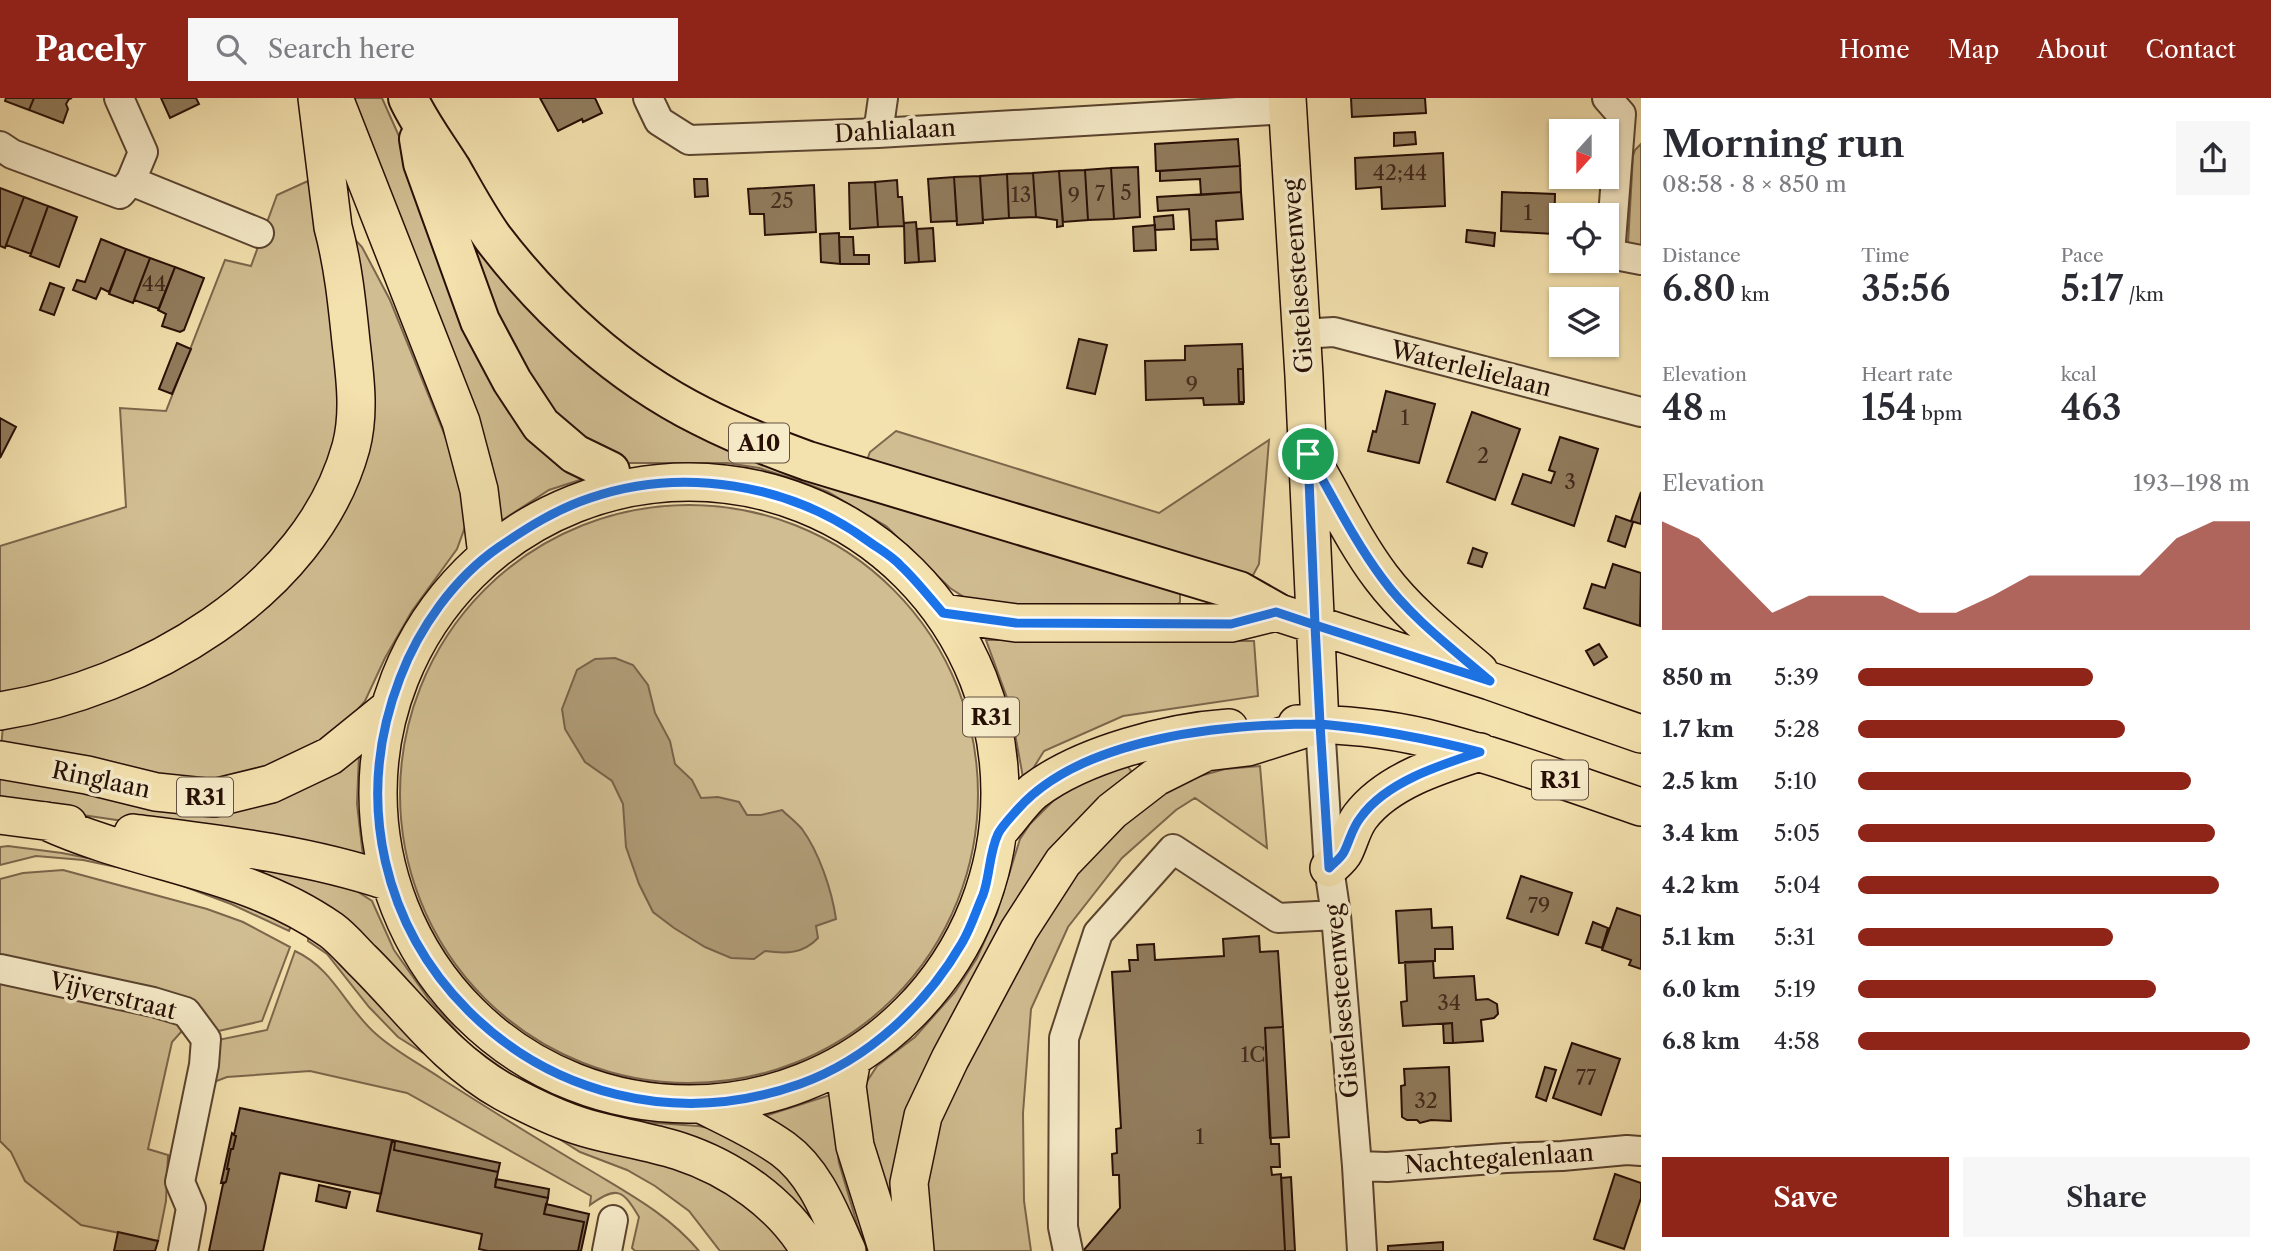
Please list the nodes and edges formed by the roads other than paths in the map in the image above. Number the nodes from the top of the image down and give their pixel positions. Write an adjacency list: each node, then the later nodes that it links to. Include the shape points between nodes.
1 (119, 98): 11 (street, via 144,152)
2 (317, 98): 25 (main road, via 357,411 351,447 331,498 303,544 270,578 190,640 127,675 80,693)
3 (334, 98): 19 (main road, via 461,422 479,489)
4 (648, 98): 9 (street, Dahlialaan, via 659,121 689,140)
5 (883, 98): 9 (street)
6 (1287, 106): 9 (street, Dahlialaan); 14 (main road, Gistelsesteenweg)
7 (412, 107): 17 (highway, A10, via 423,163 480,321 512,381 541,425 575,454); 20 (highway, A10, via 492,237 542,296 587,339 698,415 808,461 1239,591)
8 (1623, 110): 13 (street, via 1610,254)
9 (878, 133)
10 (0, 146): 11 (street, via 120,194)
11 (131, 181): 12 (street)
12 (259, 233)
13 (1641, 260)
14 (1301, 334): 15 (street, Waterlelielaan, via 1334,332); 16 (main road, Gistelsesteenweg)
15 (1641, 412)
16 (1308, 454): 22 (main road, Gistelsesteenweg); 23 (main road, via 1381,578)
17 (610, 471): 18 (main road, A10)
18 (652, 484): 19 (main road, R31, via 593,497 559,511); 21 (main road, R31, via 719,483 784,497 821,513 845,524 899,563)
19 (487, 555): 24 (main road, R31, via 444,600 417,641)
20 (1276, 612): 21 (main road, via 1231,624 1016,623); 22 (main road)
21 (943, 613): 33 (main road, R31, via 972,663 991,718 1000,774)
22 (1315, 625): 23 (main road); 26 (main road, Gistelsesteenweg)
23 (1490, 681): 27 (main road)
24 (388, 709): 29 (main road, Ringlaan / R31, via 330,756 271,785 214,798 156,792); 35 (main road, R31, via 378,766 378,824)
25 (0, 710)
26 (1320, 724): 28 (main road, R31, via 1424,737); 33 (main road, R31, via 1217,729 1101,756 1033,793); 34 (street, Gistelsesteenweg); 48 (main road, via 1248,747 1206,752 1156,776 1112,811 1063,862 1019,930 923,1116 909,1183)
27 (1641, 734)
28 (1480, 752): 30 (main road, R31); 34 (main road, via 1390,790 1362,815 1343,854)
29 (0, 760)
30 (1641, 807)
31 (0, 815): 32 (main road, Ringlaan / R31)
32 (46, 821): 35 (main road, Ringlaan / R31, via 335,864); 45 (main road, via 80,837 221,876 312,918 334,932 383,980 422,1026 501,1090 585,1128 679,1151 719,1167 779,1211)
33 (998, 832): 38 (main road, R31, via 986,886 965,938 935,984 897,1025)
34 (1329, 868): 36 (street, Gistelsesteenweg)
35 (390, 882): 39 (main road, R31, via 416,945 456,1000 507,1046 567,1079 633,1099)
36 (1336, 915): 41 (street, Gistelsesteenweg); 49 (street, via 1278,918 1173,849 1098,933 1064,1038 1063,1227)
37 (0, 969): 43 (street, Vijverstraat, via 186,1012 206,1039 180,1182 191,1209)
38 (852, 1059): 39 (main road, R31, via 805,1082 754,1098); 47 (main road, via 847,1086 855,1146)
39 (701, 1104): 46 (main road, via 786,1151 811,1179)
40 (1641, 1152): 41 (street, Nachtegalenlaan)
41 (1357, 1166): 50 (street, Gistelsesteenweg)
42 (613, 1220): 44 (street)
43 (183, 1251)
44 (607, 1251)
45 (810, 1251)
46 (846, 1251)
47 (888, 1251)
48 (915, 1251)
49 (1068, 1251)
50 (1362, 1251)

